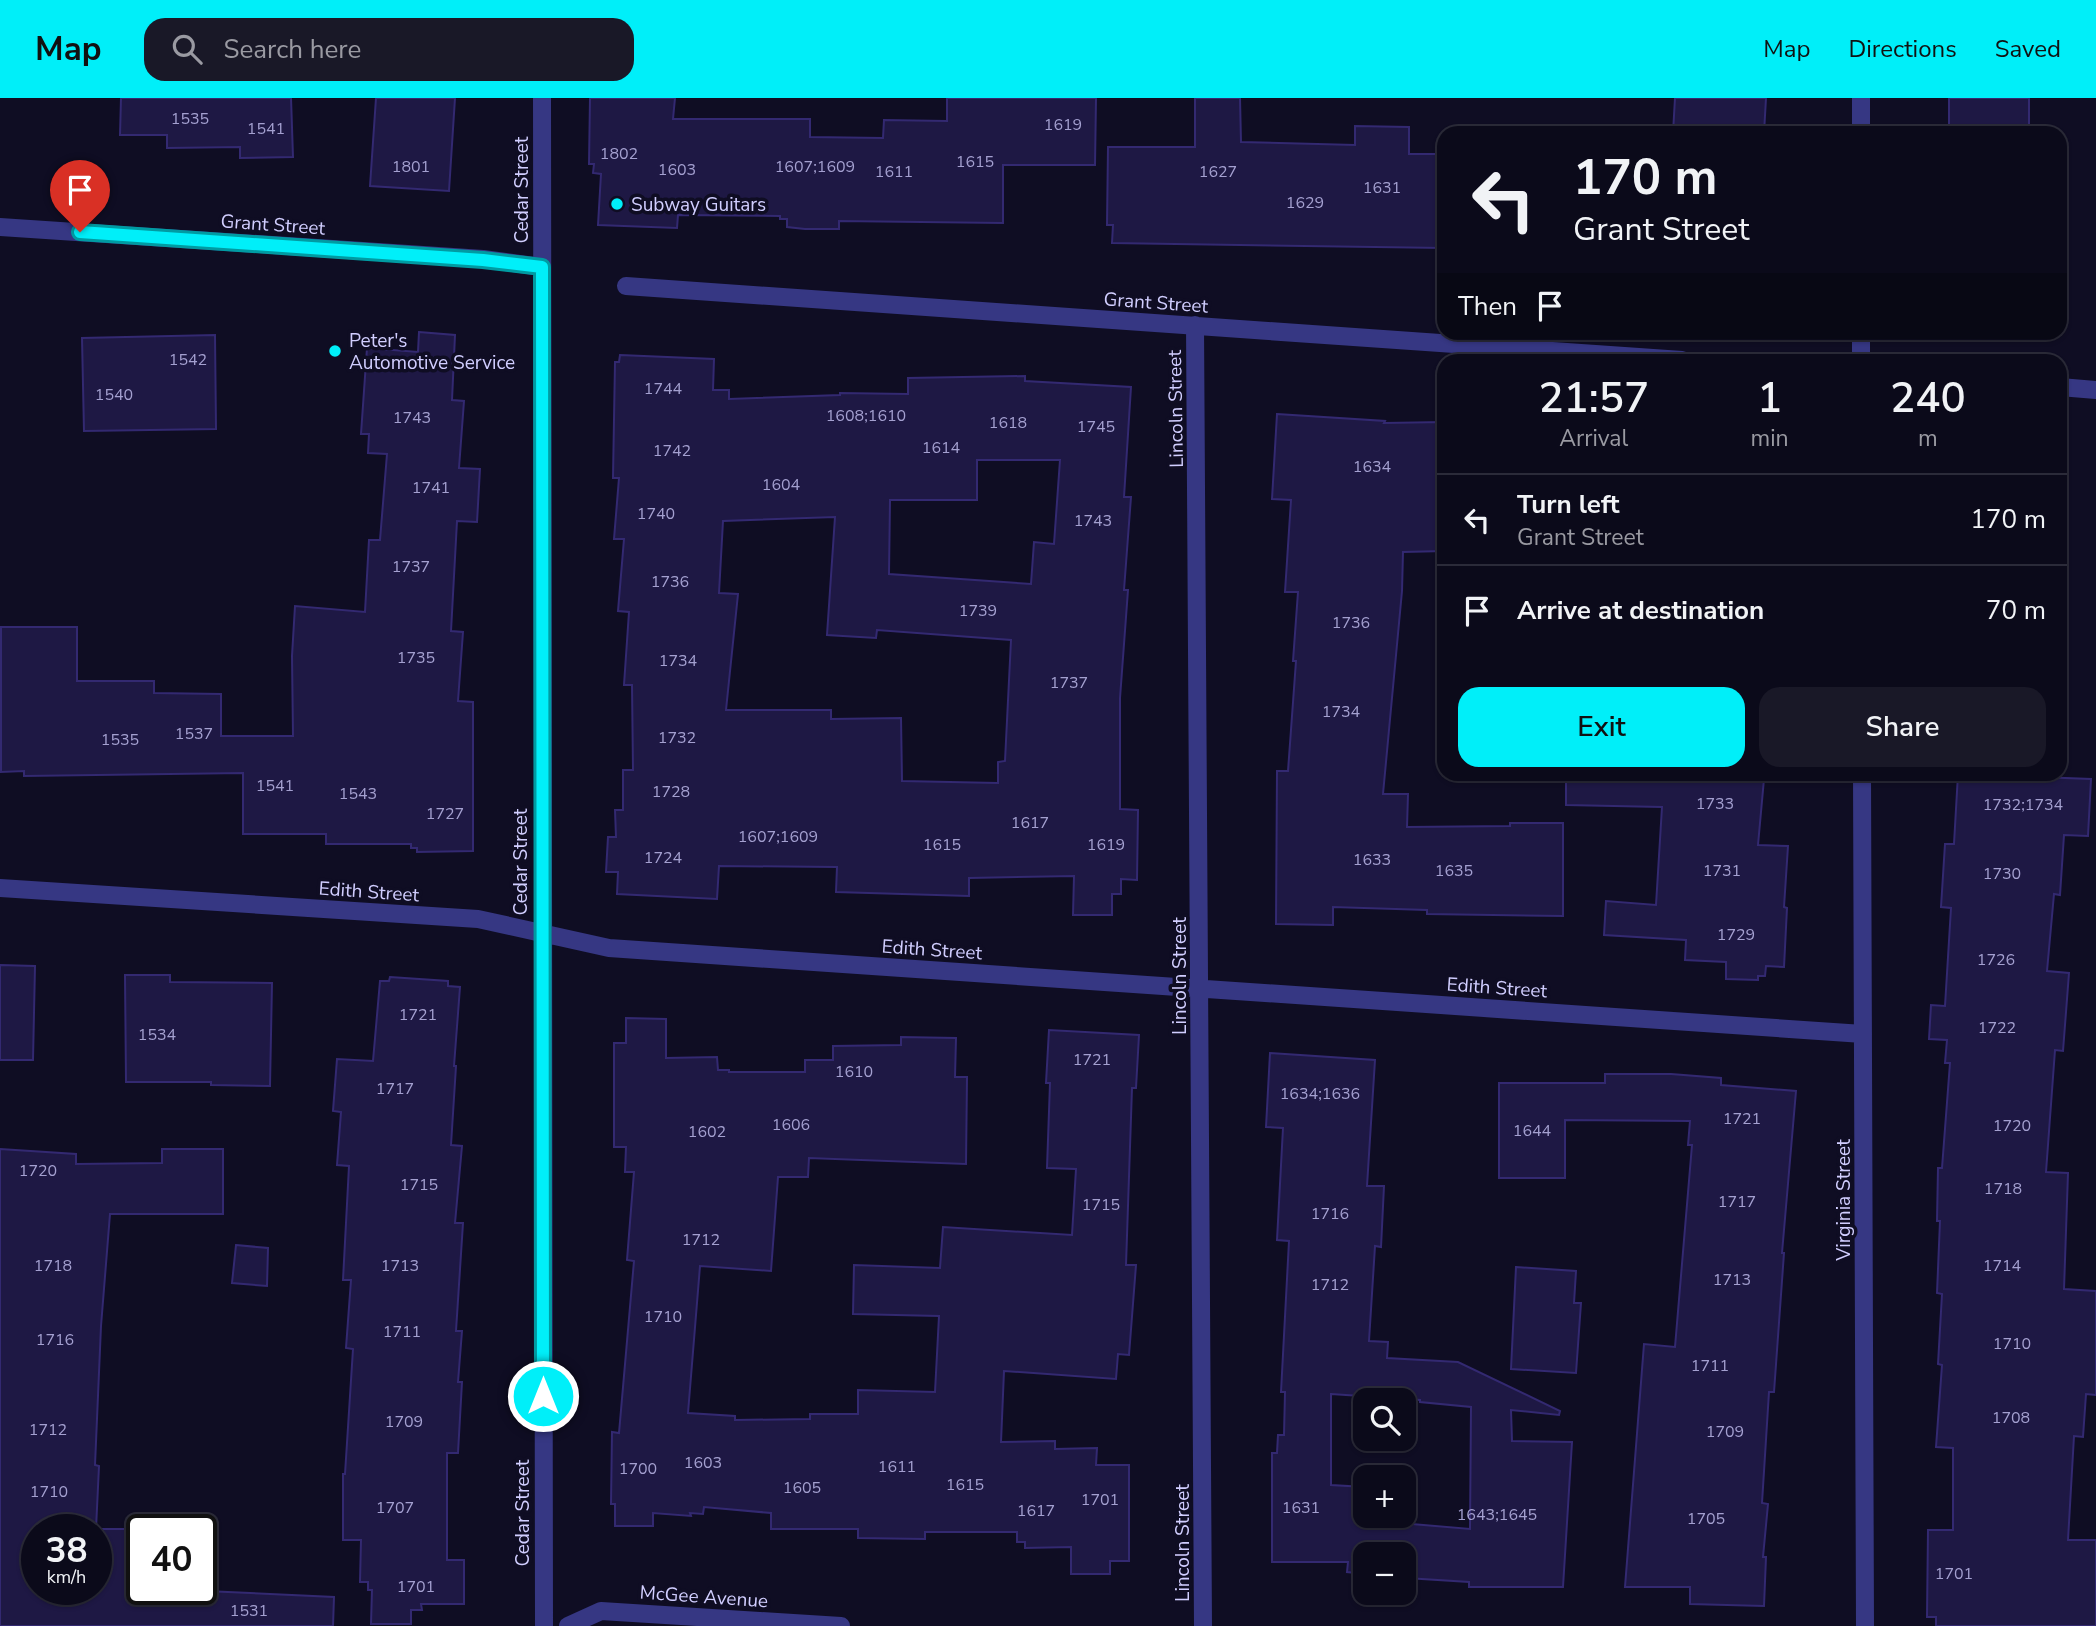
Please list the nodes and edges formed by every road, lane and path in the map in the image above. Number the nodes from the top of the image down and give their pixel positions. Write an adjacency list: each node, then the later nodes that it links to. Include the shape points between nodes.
1 (542, 98): 5 (street, Cedar Street)
2 (1861, 98): 3 (street)
3 (1861, 126)
4 (0, 227): 5 (street, Grant Street, via 470,258)
5 (542, 267): 13 (street, Cedar Street)
6 (626, 286): 7 (street, Grant Street)
7 (1195, 326): 8 (street, Grant Street); 14 (street, Lincoln Street)
8 (1596, 354)
9 (2067, 388): 10 (street)
10 (2096, 390)
11 (1862, 781): 15 (street, Virginia Street)
12 (0, 887): 13 (street, Edith Street, via 478,919)
13 (541, 933): 14 (street, Edith Street, via 608,948); 16 (street, Cedar Street)
14 (1201, 988): 15 (street, Edith Street); 19 (street, Lincoln Street)
15 (1863, 1034): 20 (street, Virginia Street)
16 (544, 1626)
17 (568, 1626): 18 (street, McGee Avenue, via 601,1611)
18 (841, 1626)
19 (1203, 1626)
20 (1865, 1626)

